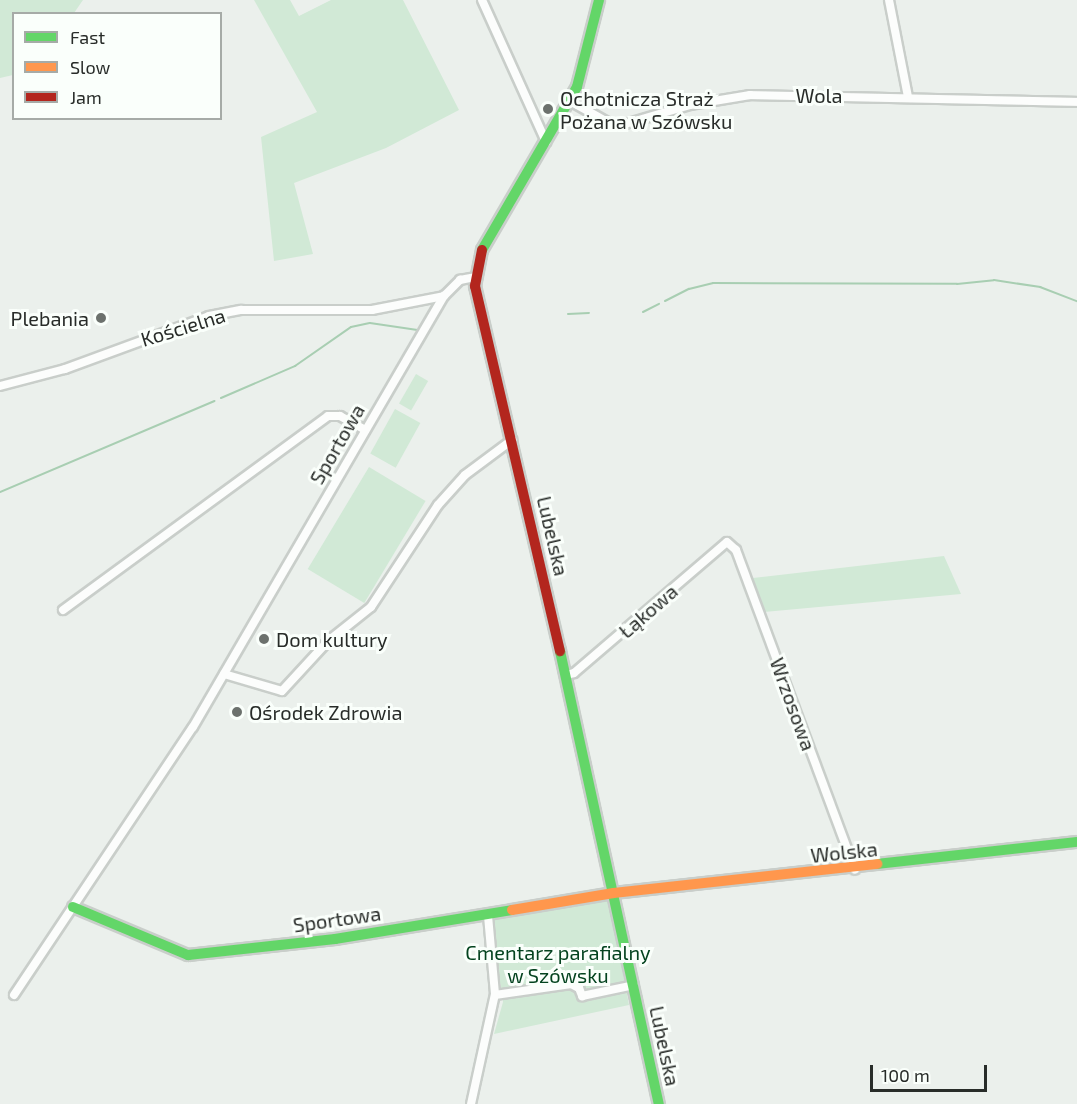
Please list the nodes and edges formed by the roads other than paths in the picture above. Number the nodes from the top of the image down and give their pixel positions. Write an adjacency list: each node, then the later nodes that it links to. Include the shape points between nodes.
1 (482, 0): 7 (street)
2 (599, 0): 5 (main road, Lubelska, via 582,74)
3 (889, 0): 4 (street)
4 (908, 97): 5 (street, Wola, via 750,95 690,105 625,124 609,123); 6 (street, Wola)
5 (570, 101): 7 (main road, Lubelska)
6 (1077, 102)
7 (546, 142): 8 (main road, Lubelska, via 488,238)
8 (475, 277): 9 (street, Sportowa, via 460,280); 12 (main road, Lubelska, via 476,297)
9 (444, 296): 10 (street, Kościelna, via 379,309 241,310 209,316 65,369); 11 (street, Sportowa)
10 (0, 386)
11 (365, 430): 14 (street, via 340,416 328,416); 15 (street, Sportowa)
12 (512, 440): 15 (street, via 465,475 438,505 371,607 335,635 282,691); 16 (main road, Lubelska)
13 (727, 542): 16 (street, Łąkowa, via 574,673); 18 (street, Wrzosowa, via 736,550)
14 (63, 610)
15 (224, 674): 20 (street, Sportowa)
16 (566, 675): 19 (main road, Lubelska)
17 (1077, 842): 18 (main road, Wolska)
18 (855, 870): 19 (main road, Wolska)
19 (614, 893): 21 (main road, Sportowa); 22 (main road, Lubelska)
20 (72, 907): 21 (main road, Sportowa, via 175,953 188,955 335,939); 23 (street, Sportowa)
21 (488, 915): 24 (street)
22 (634, 985): 24 (street, via 582,996 579,988 571,984); 26 (main road, Lubelska)
23 (14, 995)
24 (495, 995): 25 (street)
25 (471, 1104)
26 (659, 1104)

